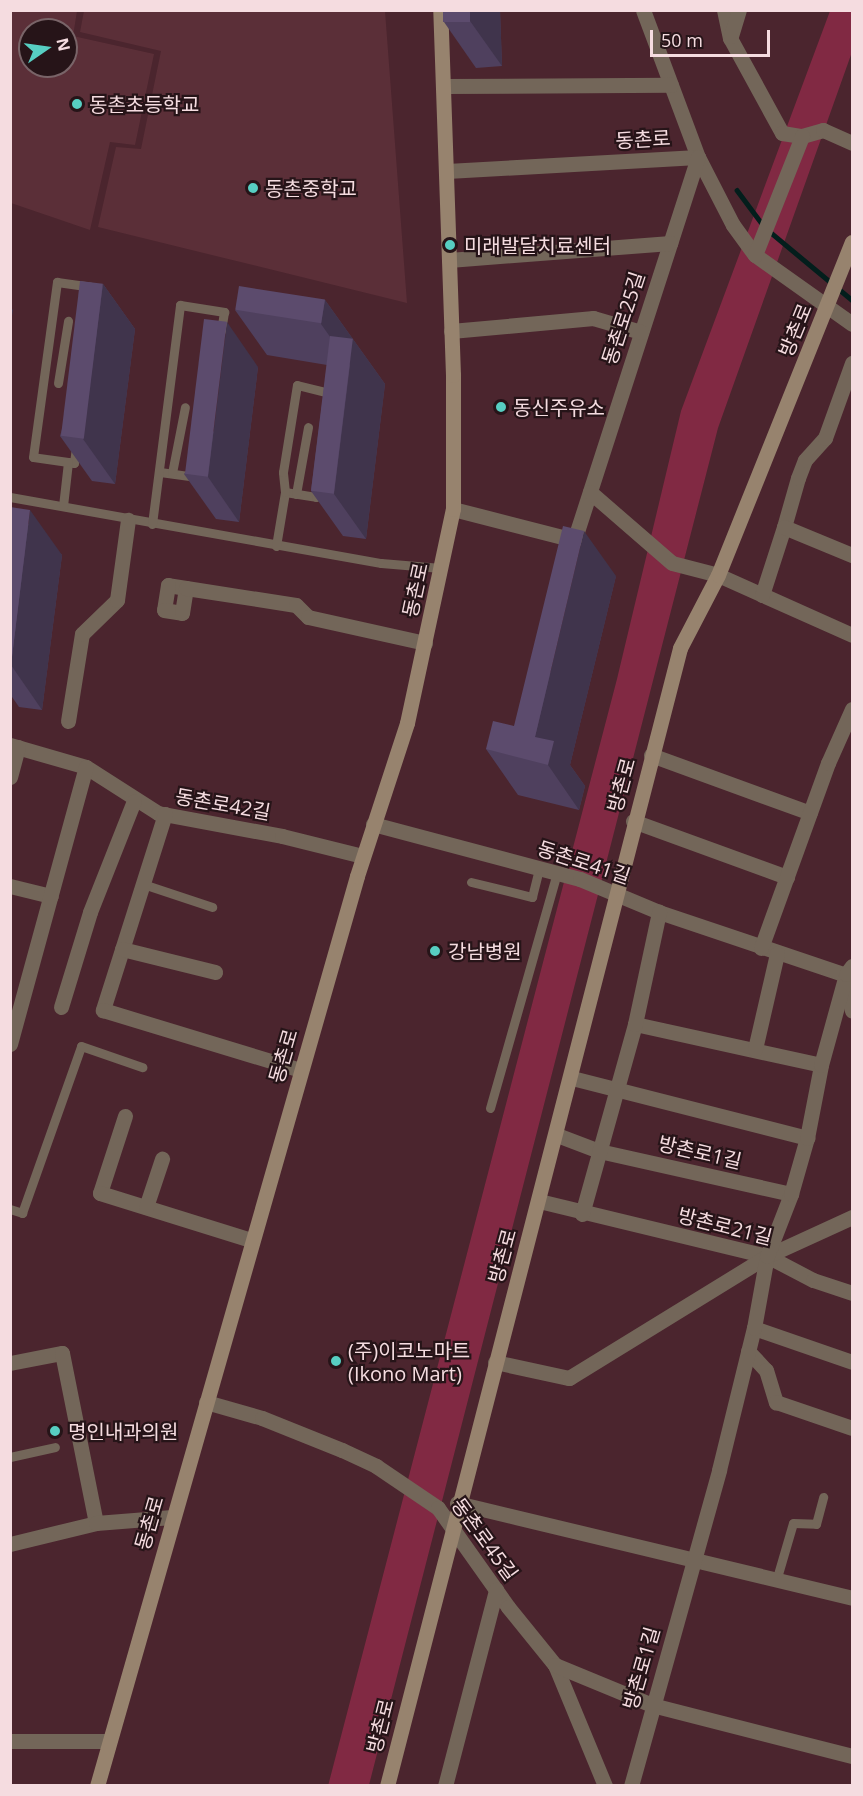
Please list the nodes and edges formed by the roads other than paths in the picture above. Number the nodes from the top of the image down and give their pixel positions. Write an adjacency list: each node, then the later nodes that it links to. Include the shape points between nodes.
1 (440, 10): 7 (main road, 동촌로)
2 (643, 10): 6 (street)
3 (724, 10): 5 (street)
4 (739, 10): 5 (street)
5 (730, 38): 8 (street, via 782,133)
6 (671, 85): 7 (street); 10 (street)
7 (443, 86): 11 (main road, 동촌로)
8 (800, 141): 9 (street, via 823,130); 14 (street)
9 (852, 143)
10 (698, 157): 11 (street, 동촌로); 13 (street, 동촌로25길); 14 (street, via 733,225)
11 (447, 171): 15 (main road, 동촌로)
12 (852, 242): 17 (main road, 방촌로)
13 (670, 243): 15 (street); 21 (street, 동촌로25길)
14 (755, 255): 17 (street)
15 (449, 260): 20 (main road, 동촌로)
16 (97, 299): 24 (lane, via 98,288 57,282)
17 (827, 306): 19 (street); 46 (main road, 방촌로)
18 (68, 321): 24 (lane, via 63,384)
19 (852, 324)
20 (452, 331): 21 (street, via 593,318); 39 (main road, 동촌로)
21 (641, 332): 35 (street, 동촌로25길)
22 (218, 347): 31 (lane, via 224,312 180,305)
23 (852, 363): 42 (street, via 825,438 805,460)
24 (43, 381): 29 (lane, via 33,457)
25 (331, 403): 34 (lane, via 333,392 297,385 283,472)
26 (185, 407): 32 (lane)
27 (308, 427): 36 (lane)
28 (78, 430): 29 (lane, via 74,463)
29 (68, 462): 38 (lane)
30 (200, 466): 32 (lane, via 199,477)
31 (160, 472): 32 (lane); 41 (lane)
32 (172, 473)
33 (320, 474): 36 (lane, via 316,497)
34 (285, 492): 36 (lane); 43 (lane)
35 (590, 492): 39 (street, 동촌로25길, via 574,540); 46 (street, via 672,563)
36 (296, 494)
37 (10, 497): 38 (lane)
38 (63, 506): 40 (lane)
39 (453, 509): 45 (main road, 동촌로)
40 (128, 520): 41 (lane); 52 (street, via 117,600 82,634)
41 (152, 524): 43 (lane)
42 (784, 527): 44 (street); 48 (street)
43 (276, 546): 45 (lane)
44 (851, 550)
45 (441, 568): 50 (main road, 동촌로)
46 (718, 575): 48 (street); 54 (main road, 방촌로, via 680,648)
47 (186, 588): 50 (street, via 296,605 308,617)
48 (762, 594): 49 (street)
49 (852, 635)
50 (425, 643): 61 (main road, 동촌로, via 407,723)
51 (852, 710): 58 (street)
52 (68, 721)
53 (14, 746): 55 (street, 동촌로42길); 56 (street)
54 (651, 755): 58 (street); 60 (main road, 방촌로)
55 (86, 768): 57 (street, 동촌로42길); 70 (street)
56 (10, 777)
57 (134, 801): 59 (street, 동촌로42길); 78 (street, via 94,901)
58 (810, 813): 65 (street)
59 (165, 814): 62 (street, 동촌로42길); 67 (street)
60 (633, 821): 65 (street); 69 (main road, 방촌로)
61 (373, 824): 62 (main road, 동촌로); 63 (street, 동촌로41길)
62 (363, 856): 85 (main road, 동촌로)
63 (539, 868): 64 (street, 동촌로41길); 66 (lane, via 532,897)
64 (557, 873): 69 (street, 동촌로41길); 88 (lane)
65 (787, 877): 73 (street)
66 (471, 882)
67 (143, 884): 71 (lane); 74 (street)
68 (10, 886): 70 (street)
69 (615, 892): 72 (street, 동촌로41길); 86 (main road, 방촌로)
70 (51, 896): 81 (street)
71 (212, 907)
72 (659, 912): 73 (street, 동촌로41길); 80 (street)
73 (761, 948): 75 (street, 동촌로41길)
74 (122, 949): 76 (street); 85 (street, via 103,1010)
75 (777, 954): 77 (street, 동촌로41길); 82 (street)
76 (215, 972)
77 (850, 972): 79 (street); 83 (street, 방촌로1길)
78 (60, 1007)
79 (852, 1010)
80 (635, 1024): 82 (street); 87 (street)
81 (12, 1038)
82 (755, 1049): 83 (street)
83 (821, 1065): 91 (street, 방촌로1길)
84 (142, 1067): 97 (lane, via 81,1046 22,1212)
85 (300, 1070): 100 (main road, 동촌로)
86 (572, 1078): 87 (street); 90 (main road, 방촌로)
87 (616, 1090): 91 (street, 방촌로1길); 92 (street)
88 (490, 1108)
89 (125, 1116): 96 (street, via 100,1193)
90 (557, 1135): 92 (street, 방촌로1길); 95 (main road, 방촌로)
91 (807, 1138): 94 (street, 방촌로1길)
92 (599, 1151): 94 (street, 방촌로1길); 98 (street)
93 (162, 1159): 96 (street)
94 (791, 1194): 101 (street, 방촌로1길)
95 (539, 1201): 98 (street, 방촌로21길); 105 (main road, 방촌로)
96 (146, 1207): 100 (street)
97 (10, 1209)
98 (582, 1214): 101 (street, 방촌로21길)
99 (852, 1217): 101 (street)
100 (251, 1240): 108 (main road, 동촌로)
101 (767, 1256): 102 (street, 방촌로21길, via 813,1280); 103 (street, 방촌로1길); 105 (street, via 569,1378)
102 (852, 1293)
103 (754, 1328): 104 (street, 방촌로1길); 106 (street)
104 (748, 1351): 109 (street, via 766,1370 776,1401); 118 (street, 방촌로1길)
105 (495, 1362): 113 (main road, 방촌로)
106 (852, 1362)
107 (10, 1363): 115 (street, via 62,1353)
108 (206, 1402): 114 (main road, 동촌로); 116 (street, 동촌로45길, via 262,1418 376,1466 438,1508)
109 (852, 1428)
110 (55, 1447): 111 (lane)
111 (10, 1457)
112 (823, 1497): 119 (lane, via 816,1524 793,1522)
113 (457, 1503): 116 (main road, 방촌로); 118 (street)
114 (172, 1517): 115 (street); 125 (main road, 동촌로)
115 (96, 1523): 117 (street)
116 (451, 1527): 120 (street, 동촌로45길); 128 (main road, 방촌로)
117 (10, 1544)
118 (693, 1561): 119 (street); 123 (street, 방촌로1길)
119 (776, 1581): 121 (street)
120 (496, 1590): 122 (street, 동촌로45길); 129 (street)
121 (852, 1598)
122 (555, 1665): 123 (street); 130 (street, 동촌로45길)
123 (652, 1705): 126 (street); 131 (street, 방촌로1길)
124 (10, 1741): 125 (street)
125 (108, 1741): 127 (main road, 동촌로)
126 (852, 1756)
127 (97, 1785)
128 (387, 1785)
129 (445, 1785)
130 (605, 1785)
131 (631, 1785)

